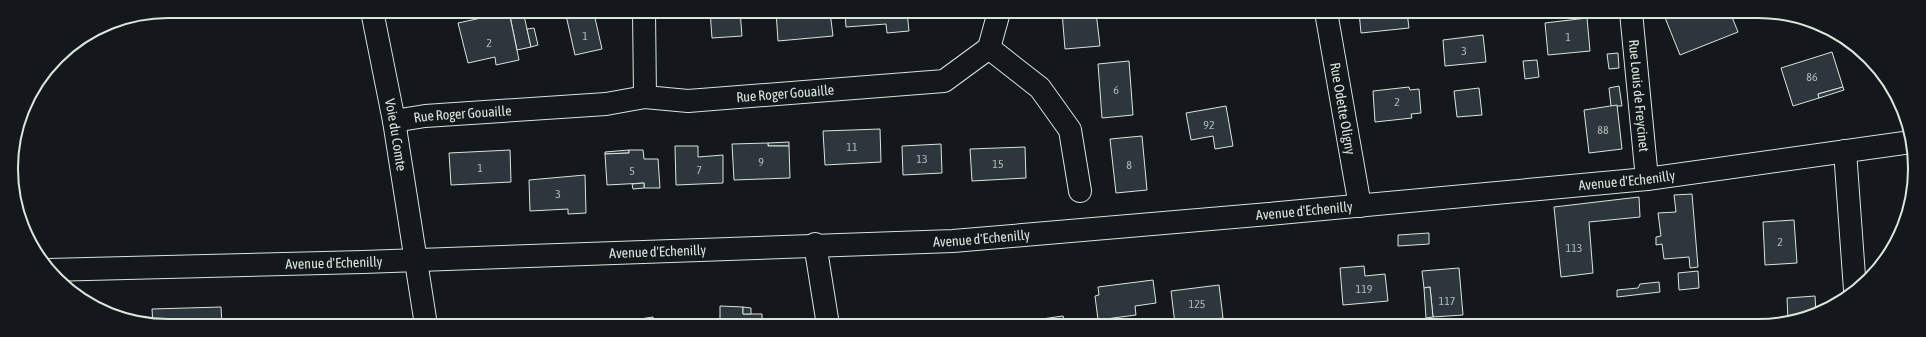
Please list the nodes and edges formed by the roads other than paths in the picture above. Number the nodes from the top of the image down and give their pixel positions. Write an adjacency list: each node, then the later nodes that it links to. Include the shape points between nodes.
1 (373, 18): 8 (street, Voie du Comte)
2 (644, 18): 7 (street)
3 (997, 18): 6 (street)
4 (1327, 18): 13 (street, Rue Odette Oligny)
5 (1632, 18): 11 (street, Rue Louis de Freycinet)
6 (989, 48): 7 (street, Rue Roger Gouaille, via 944,81 688,101); 12 (street, via 1040,88 1070,130)
7 (645, 97): 8 (street, Rue Roger Gouaille, via 606,104 425,116)
8 (394, 121): 15 (street, Voie du Comte)
9 (1906, 143): 10 (street, Avenue d'Echenilly)
10 (1845, 151): 11 (street, Avenue d'Echenilly); 17 (street)
11 (1647, 179): 13 (street, Avenue d'Echenilly)
12 (1080, 191)
13 (1360, 206): 14 (street, Avenue d'Echenilly, via 953,241)
14 (816, 244): 15 (street, Avenue d'Echenilly); 19 (street)
15 (416, 260): 16 (street, Avenue d'Echenilly); 18 (street, Voie du Comte)
16 (57, 270)
17 (1855, 284)
18 (425, 319)
19 (827, 319)

